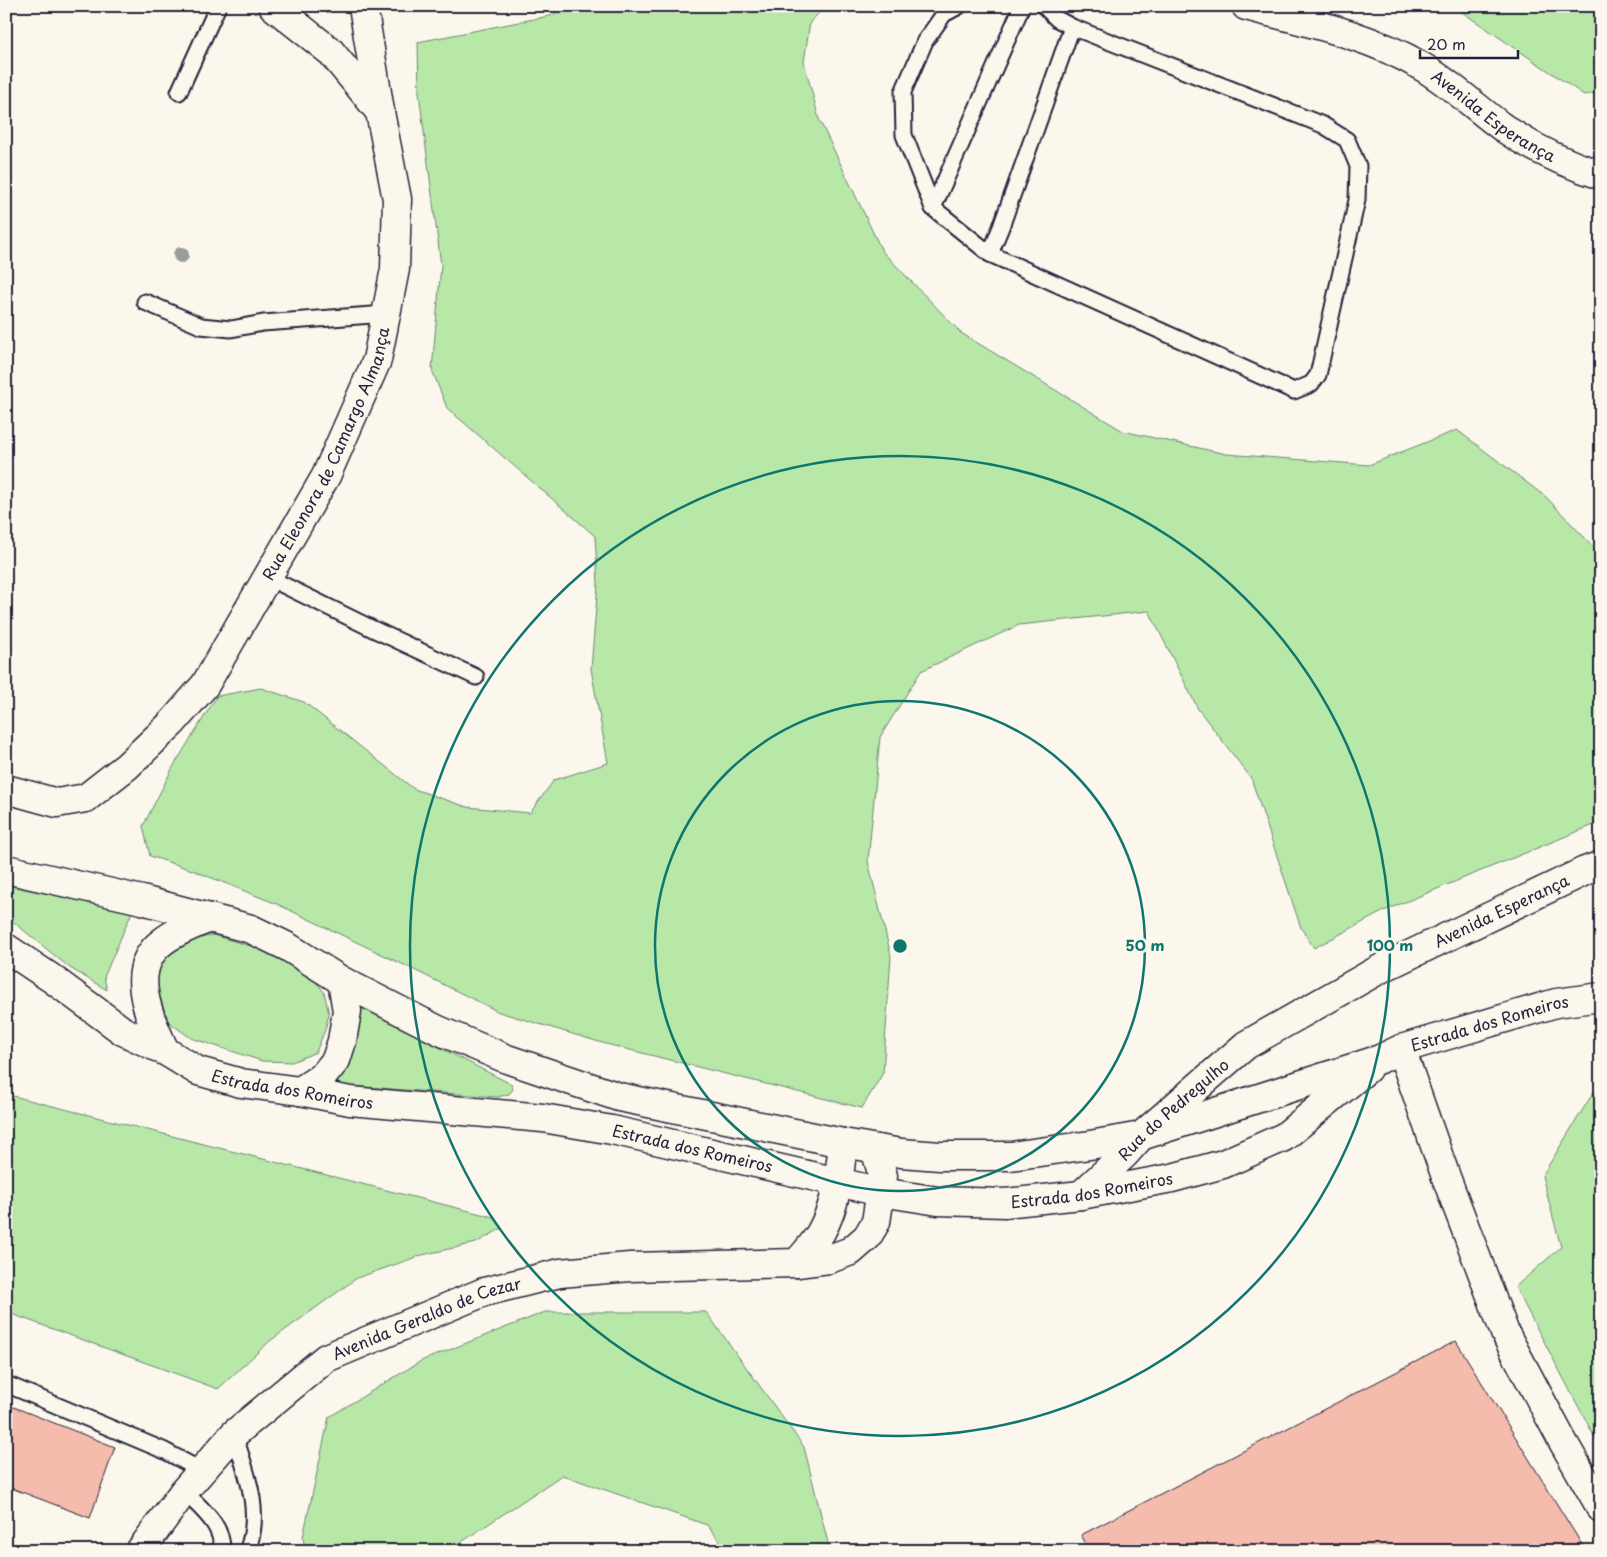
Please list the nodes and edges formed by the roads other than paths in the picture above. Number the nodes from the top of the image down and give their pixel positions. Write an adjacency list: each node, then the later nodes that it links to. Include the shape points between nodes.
1 (218, 6): 9 (lane)
2 (273, 6): 10 (street, Rua Eleonora de Camargo Almança, via 331,52)
3 (364, 6): 10 (street)
4 (959, 6): 12 (lane, via 944,14 926,40 903,92 904,135)
5 (1022, 6): 12 (lane)
6 (1044, 6): 8 (lane, via 1057,19)
7 (1246, 6): 11 (street, Avenida Esperança, via 1335,29 1380,45 1420,65 1503,128 1577,168)
8 (1072, 27): 13 (lane); 13 (lane, via 1322,125 1347,140 1358,166 1357,200 1318,375 1311,384 1294,391)
9 (179, 92)
10 (380, 112): 15 (street, Rua Eleonora de Camargo Almança, via 397,199 395,269)
11 (1601, 174)
12 (933, 208): 13 (lane)
13 (990, 254)
14 (145, 302): 15 (lane, via 201,326 231,329 263,323)
15 (386, 314): 16 (street, Rua Eleonora de Camargo Almança, via 377,360 326,476)
16 (267, 577): 17 (lane); 18 (street, Rua Eleonora de Camargo Almança, via 205,685 172,723 127,766 86,798 57,803)
17 (476, 676)
18 (6, 789)
19 (1601, 865): 25 (street, Avenida Esperança, via 1380,969)
20 (6, 870): 21 (street, Estrada dos Romeiros)
21 (210, 918): 23 (street, Estrada dos Romeiros, via 251,929 288,947); 26 (street, via 180,930 160,943 143,970 149,1016)
22 (6, 948): 26 (street, Estrada dos Romeiros, via 123,1030)
23 (342, 981): 28 (street, via 347,1011 336,1060 323,1076); 30 (street, Estrada dos Romeiros, via 438,1030 507,1059 619,1097)
24 (1601, 997): 27 (street, Estrada dos Romeiros, via 1556,1003)
25 (1246, 1045): 29 (street, Rua do Pedregulho)
26 (165, 1051): 28 (street, Estrada dos Romeiros, via 198,1071 241,1083)
27 (1390, 1054): 29 (street, Estrada dos Romeiros); 34 (street, Estrada dos Romeiros, via 1276,1141 1223,1164 1172,1178); 40 (street, via 1446,1177 1505,1333)
28 (300, 1092): 32 (street, Estrada dos Romeiros, via 350,1101 543,1118 612,1130)
29 (1141, 1136): 31 (street, Estrada dos Romeiros, via 1011,1156 940,1156); 34 (street, Rua do Pedregulho)
30 (843, 1144): 31 (street, Estrada dos Romeiros); 32 (street)
31 (875, 1149): 33 (street, Avenida Geraldo de Cezar, via 883,1176)
32 (839, 1182): 33 (street, Estrada dos Romeiros); 35 (street, via 827,1220)
33 (881, 1192): 34 (street, Estrada dos Romeiros, via 938,1200 1005,1203); 35 (street, Avenida Geraldo de Cezar, via 876,1222 868,1237 850,1251 829,1259)
34 (1081, 1195)
35 (797, 1262): 37 (street, Avenida Geraldo de Cezar, via 560,1273 484,1292 326,1358)
36 (6, 1384): 38 (lane, via 165,1451)
37 (234, 1434): 38 (street, Avenida Geraldo de Cezar); 43 (lane, via 254,1500)
38 (202, 1471): 39 (street, Avenida Geraldo de Cezar)
39 (184, 1491): 41 (street, Avenida Geraldo de Cezar); 42 (lane, via 216,1525)
40 (1601, 1508)
41 (140, 1551)
42 (222, 1551)
43 (247, 1551)

